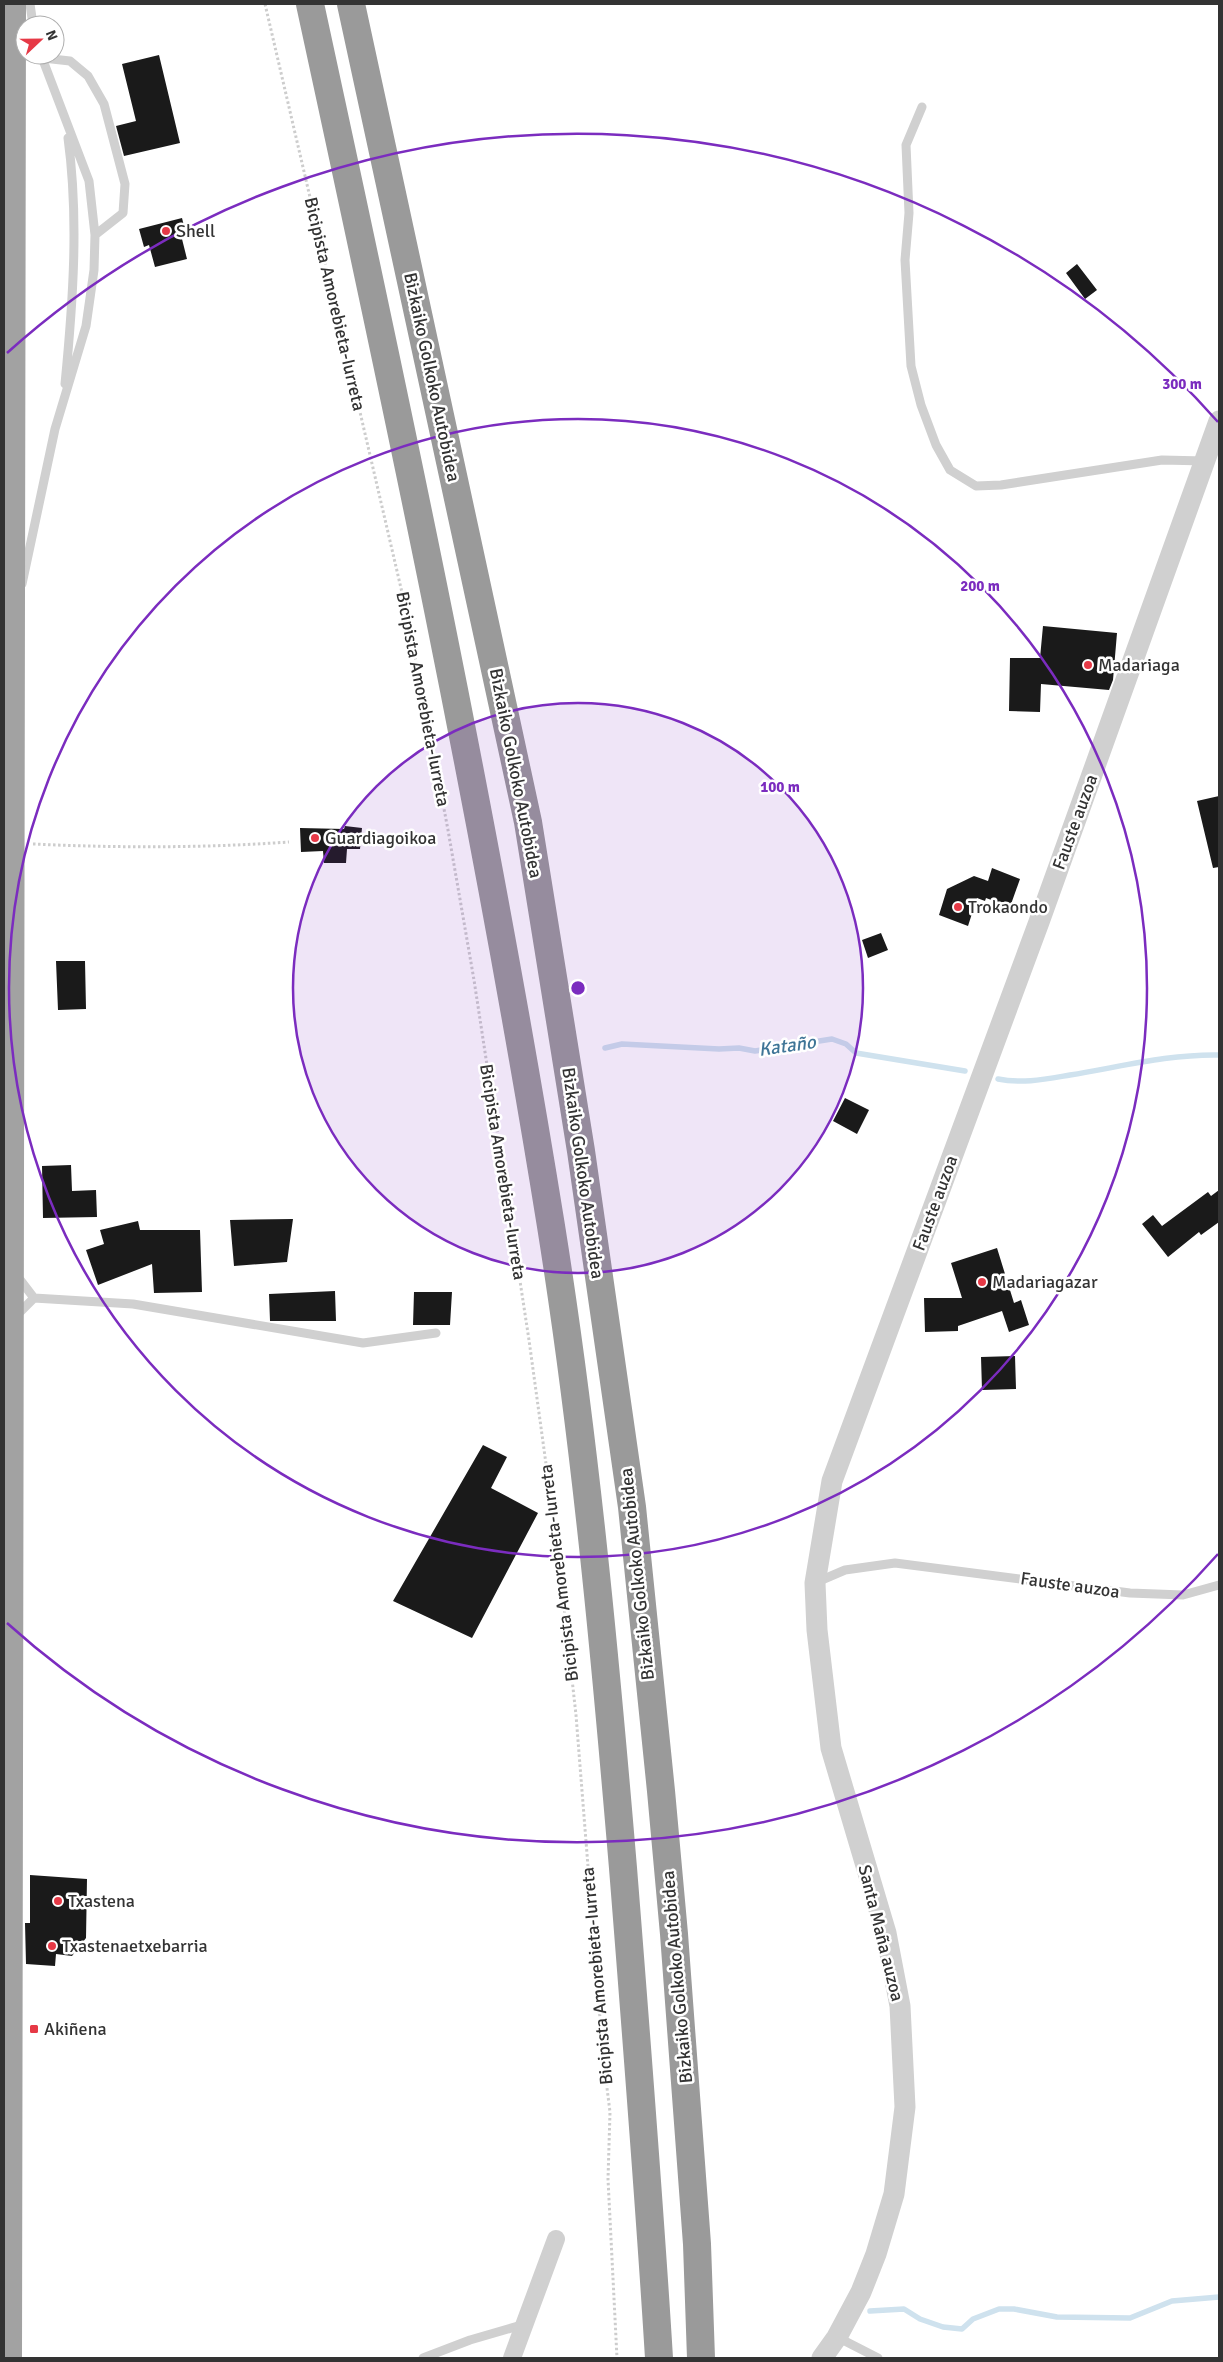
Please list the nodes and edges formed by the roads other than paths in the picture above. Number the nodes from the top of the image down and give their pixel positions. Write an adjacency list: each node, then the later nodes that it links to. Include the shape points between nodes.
1 (12, 4): 13 (highway)
2 (310, 4): 28 (highway, via 446,641 553,1236 580,1424 605,1652 649,2187)
3 (351, 4): 29 (highway, Bizkaiko Golkoko Autobidea, via 528,822 582,1161 632,1507 661,1791 697,2244)
4 (65, 59): 8 (lane, via 88,76 104,104 125,184 122,213)
5 (45, 65): 7 (lane)
6 (922, 107): 12 (lane, via 906,145 909,213 905,260 911,366 936,445 950,470 976,486 1162,460)
7 (66, 122): 8 (lane, via 89,181); 9 (lane, via 73,178 73,300)
8 (95, 235): 9 (lane, via 86,326)
9 (64, 402): 14 (lane)
10 (4, 417): 13 (lane)
11 (1217, 434): 12 (street, Fauste auzoa)
12 (1206, 461): 20 (street, Fauste auzoa, via 832,1481)
13 (11, 492): 14 (highway)
14 (11, 628): 15 (highway)
15 (7, 1144): 16 (highway)
16 (10, 1253): 17 (lane, via 18,1277); 18 (highway)
17 (34, 1298): 18 (lane); 19 (lane, via 133,1304 363,1343)
18 (10, 1326): 25 (highway)
19 (436, 1333)
20 (815, 1583): 21 (lane, Fauste auzoa, via 845,1570 895,1563 1130,1593 1183,1595); 24 (street, Santa Maña auzoa, via 830,1748 886,1934 900,2006 906,2107 894,2194 876,2254)
21 (1219, 1584)
22 (556, 2239): 23 (street)
23 (526, 2324): 26 (lane); 27 (street)
24 (837, 2336): 30 (street, Santa Maña auzoa); 31 (lane)
25 (7, 2358)
26 (423, 2358)
27 (512, 2358)
28 (659, 2358)
29 (702, 2358)
30 (822, 2358)
31 (878, 2358)

